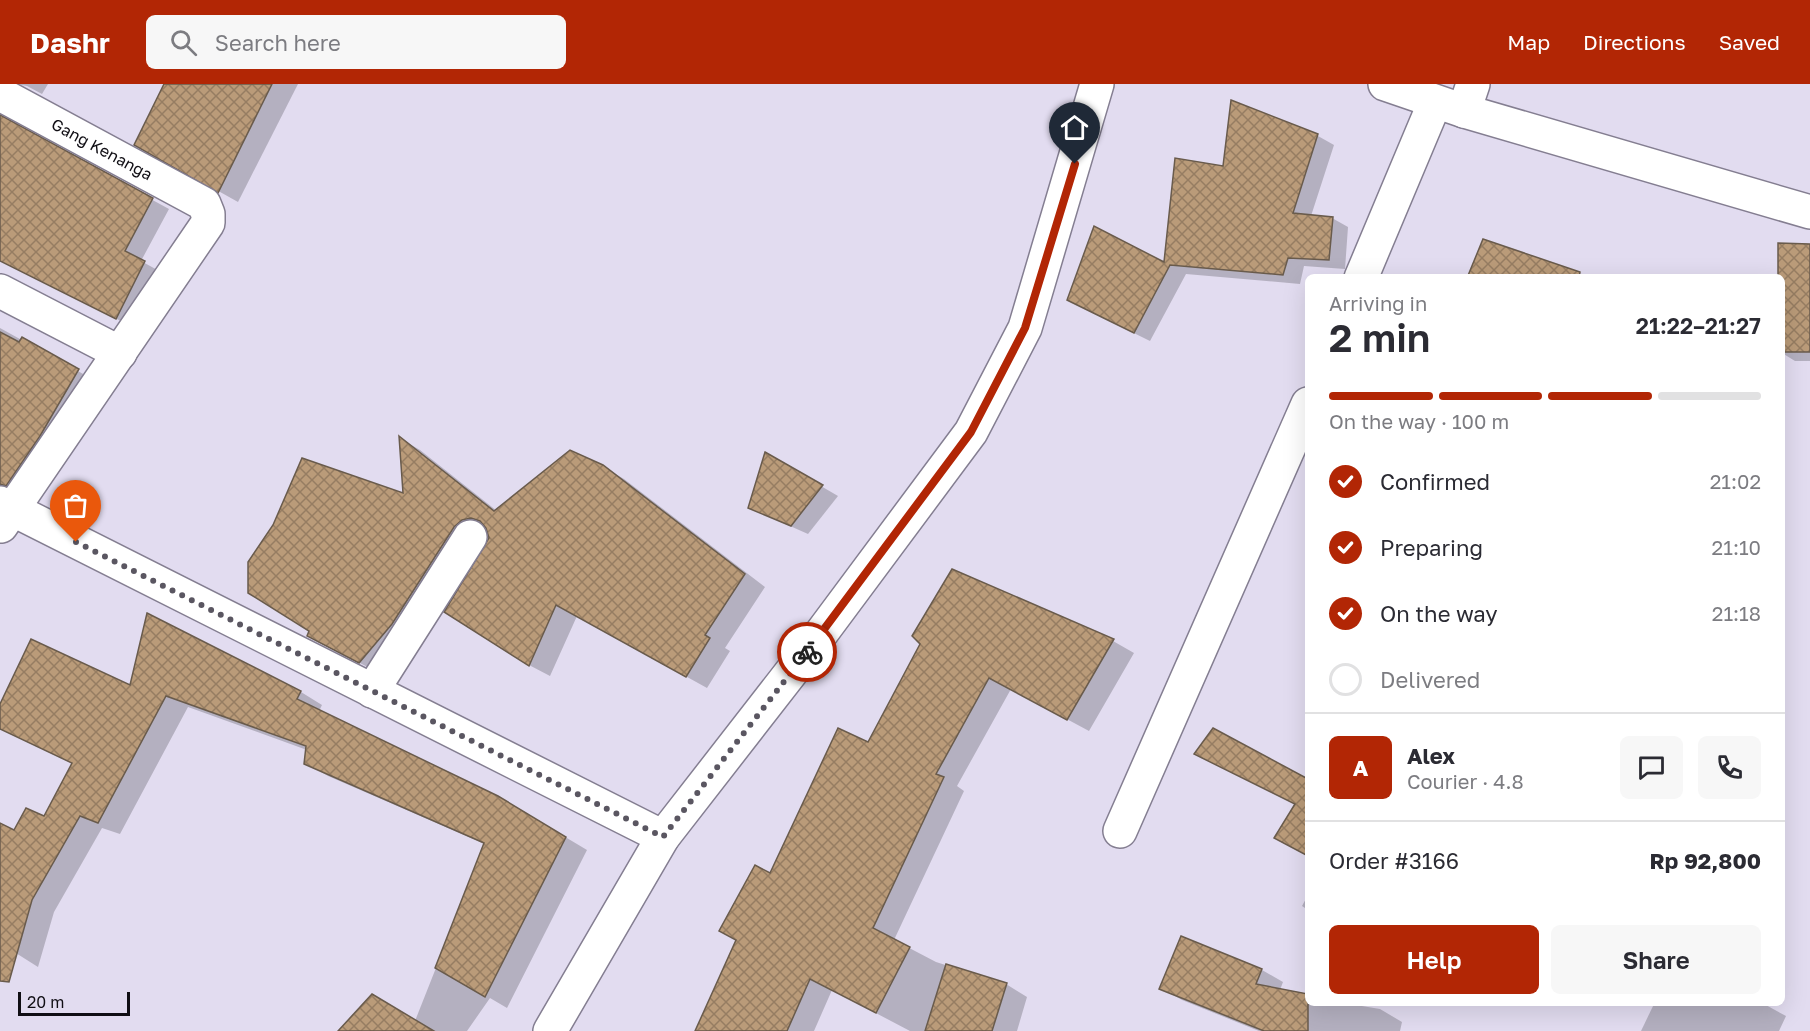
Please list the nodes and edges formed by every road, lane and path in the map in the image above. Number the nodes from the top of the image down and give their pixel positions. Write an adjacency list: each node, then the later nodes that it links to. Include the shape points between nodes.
1 (1097, 84): 14 (street, via 1025,328 971,432)
2 (1385, 84): 4 (street)
3 (0, 94): 8 (street, Gang Kenanga, via 204,204 208,223)
4 (1457, 99): 5 (street); 6 (street)
5 (1810, 212)
6 (1363, 274)
7 (0, 291): 8 (street)
8 (120, 353): 10 (street)
9 (1305, 411): 13 (street)
10 (4, 514): 12 (street)
11 (470, 537): 12 (street)
12 (372, 691): 14 (street)
13 (1120, 831)
14 (663, 837): 15 (street)
15 (550, 1031)

